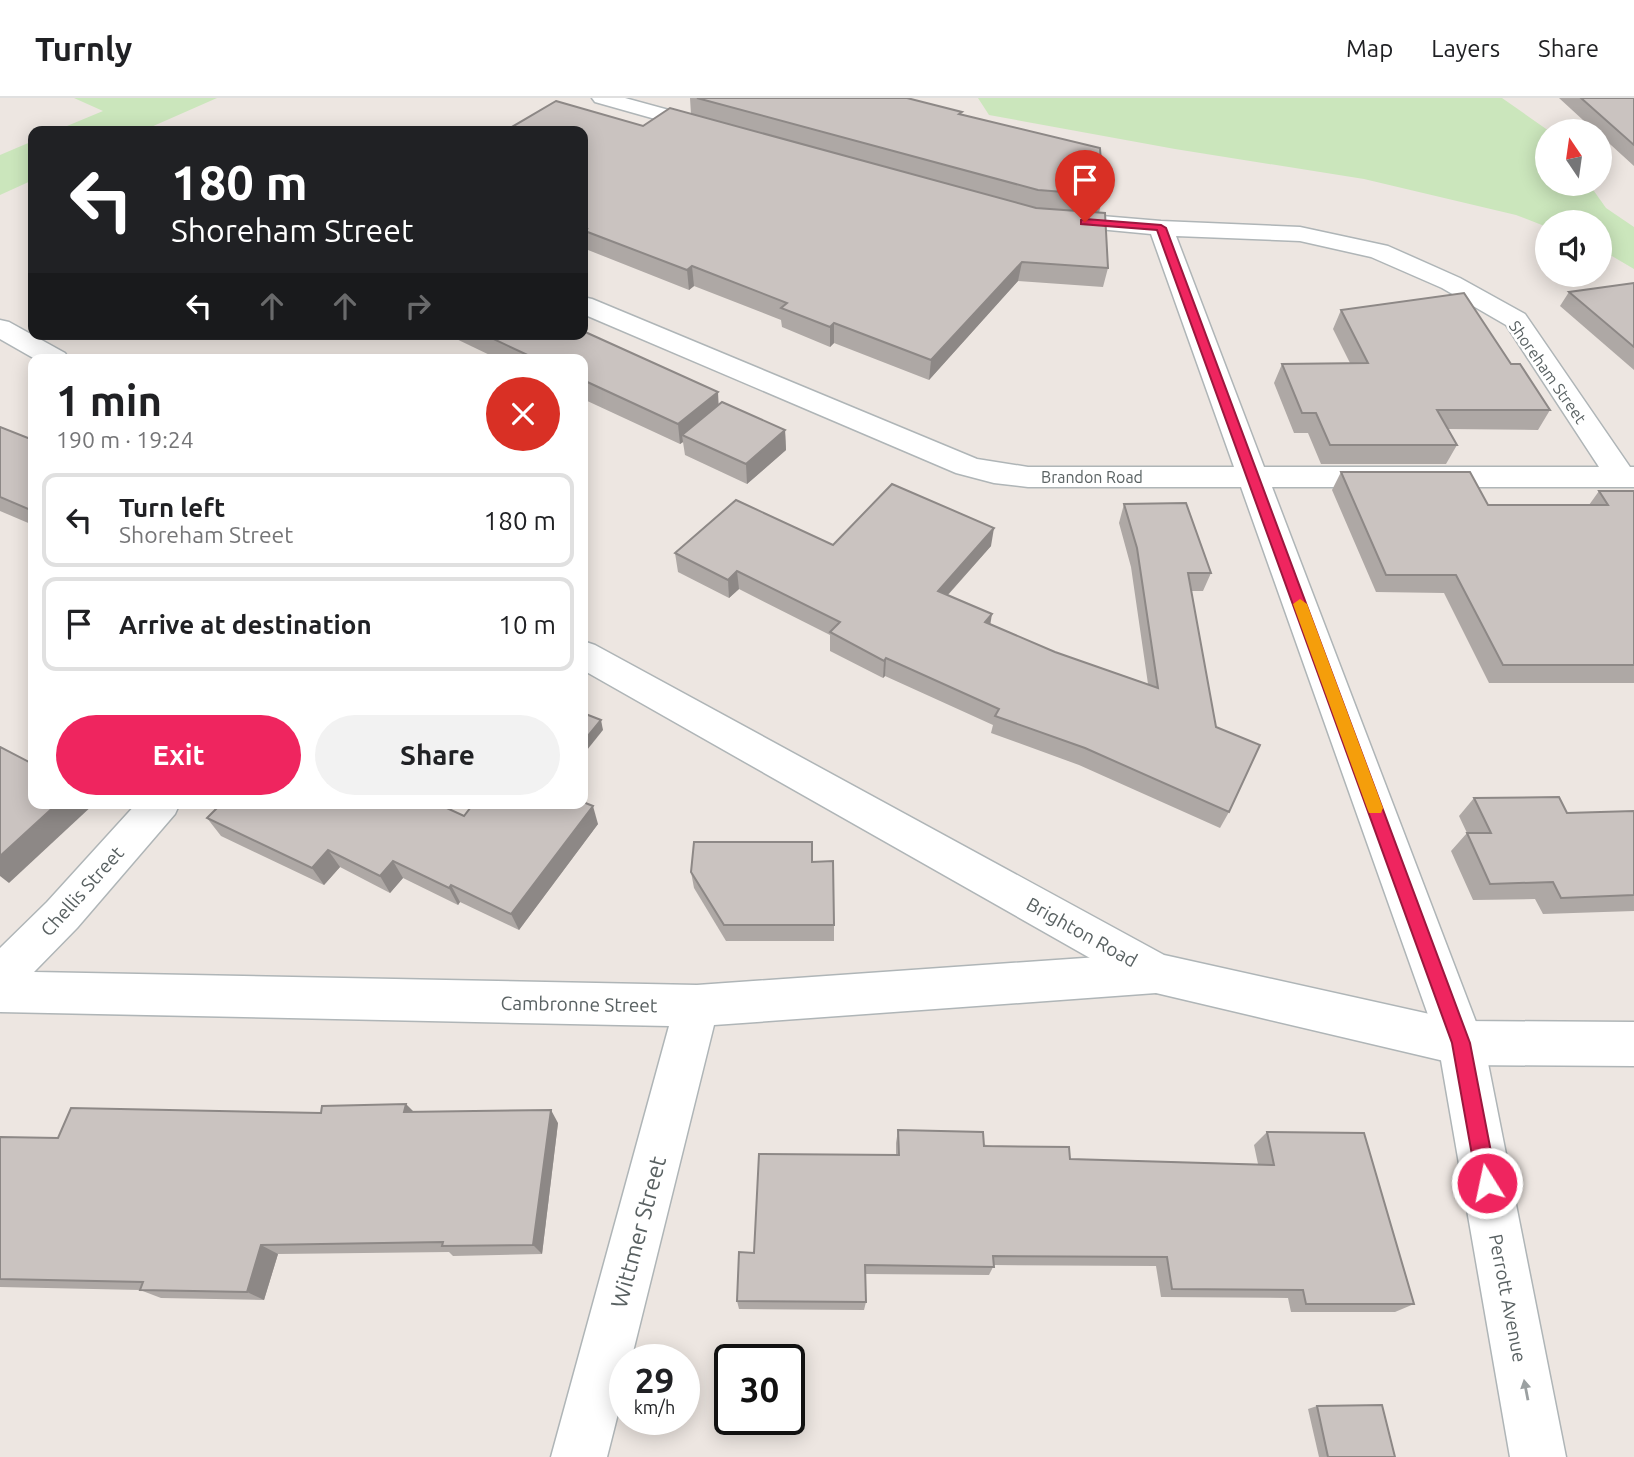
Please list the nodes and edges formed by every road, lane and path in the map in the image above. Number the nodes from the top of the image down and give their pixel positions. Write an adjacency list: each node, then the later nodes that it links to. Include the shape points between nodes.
1 (602, 98): 2 (street)
2 (733, 134)
3 (1034, 218): 4 (street, Shoreham Street)
4 (1161, 228): 8 (street, Perrott Avenue); 9 (street, Shoreham Street, via 1300,233 1379,251 1451,283 1516,320)
5 (588, 307): 8 (street, Brandon Road, via 994,474)
6 (0, 328): 7 (street)
7 (46, 354)
8 (1253, 476): 9 (street, Brandon Road); 16 (street, Perrott Avenue)
9 (1627, 477)
10 (588, 657): 12 (street, Brighton Road)
11 (156, 809): 13 (street, Chellis Street)
12 (1156, 974): 15 (street, Cambronne Street); 16 (street, Brighton Road)
13 (0, 977)
14 (0, 992): 15 (street, Cambronne Street)
15 (697, 1006): 18 (street, Wittmer Street)
16 (1461, 1043): 17 (street, Brighton Road); 19 (street, Perrott Avenue, one-way to 16)
17 (1634, 1044)
18 (579, 1457)
19 (1538, 1457)

